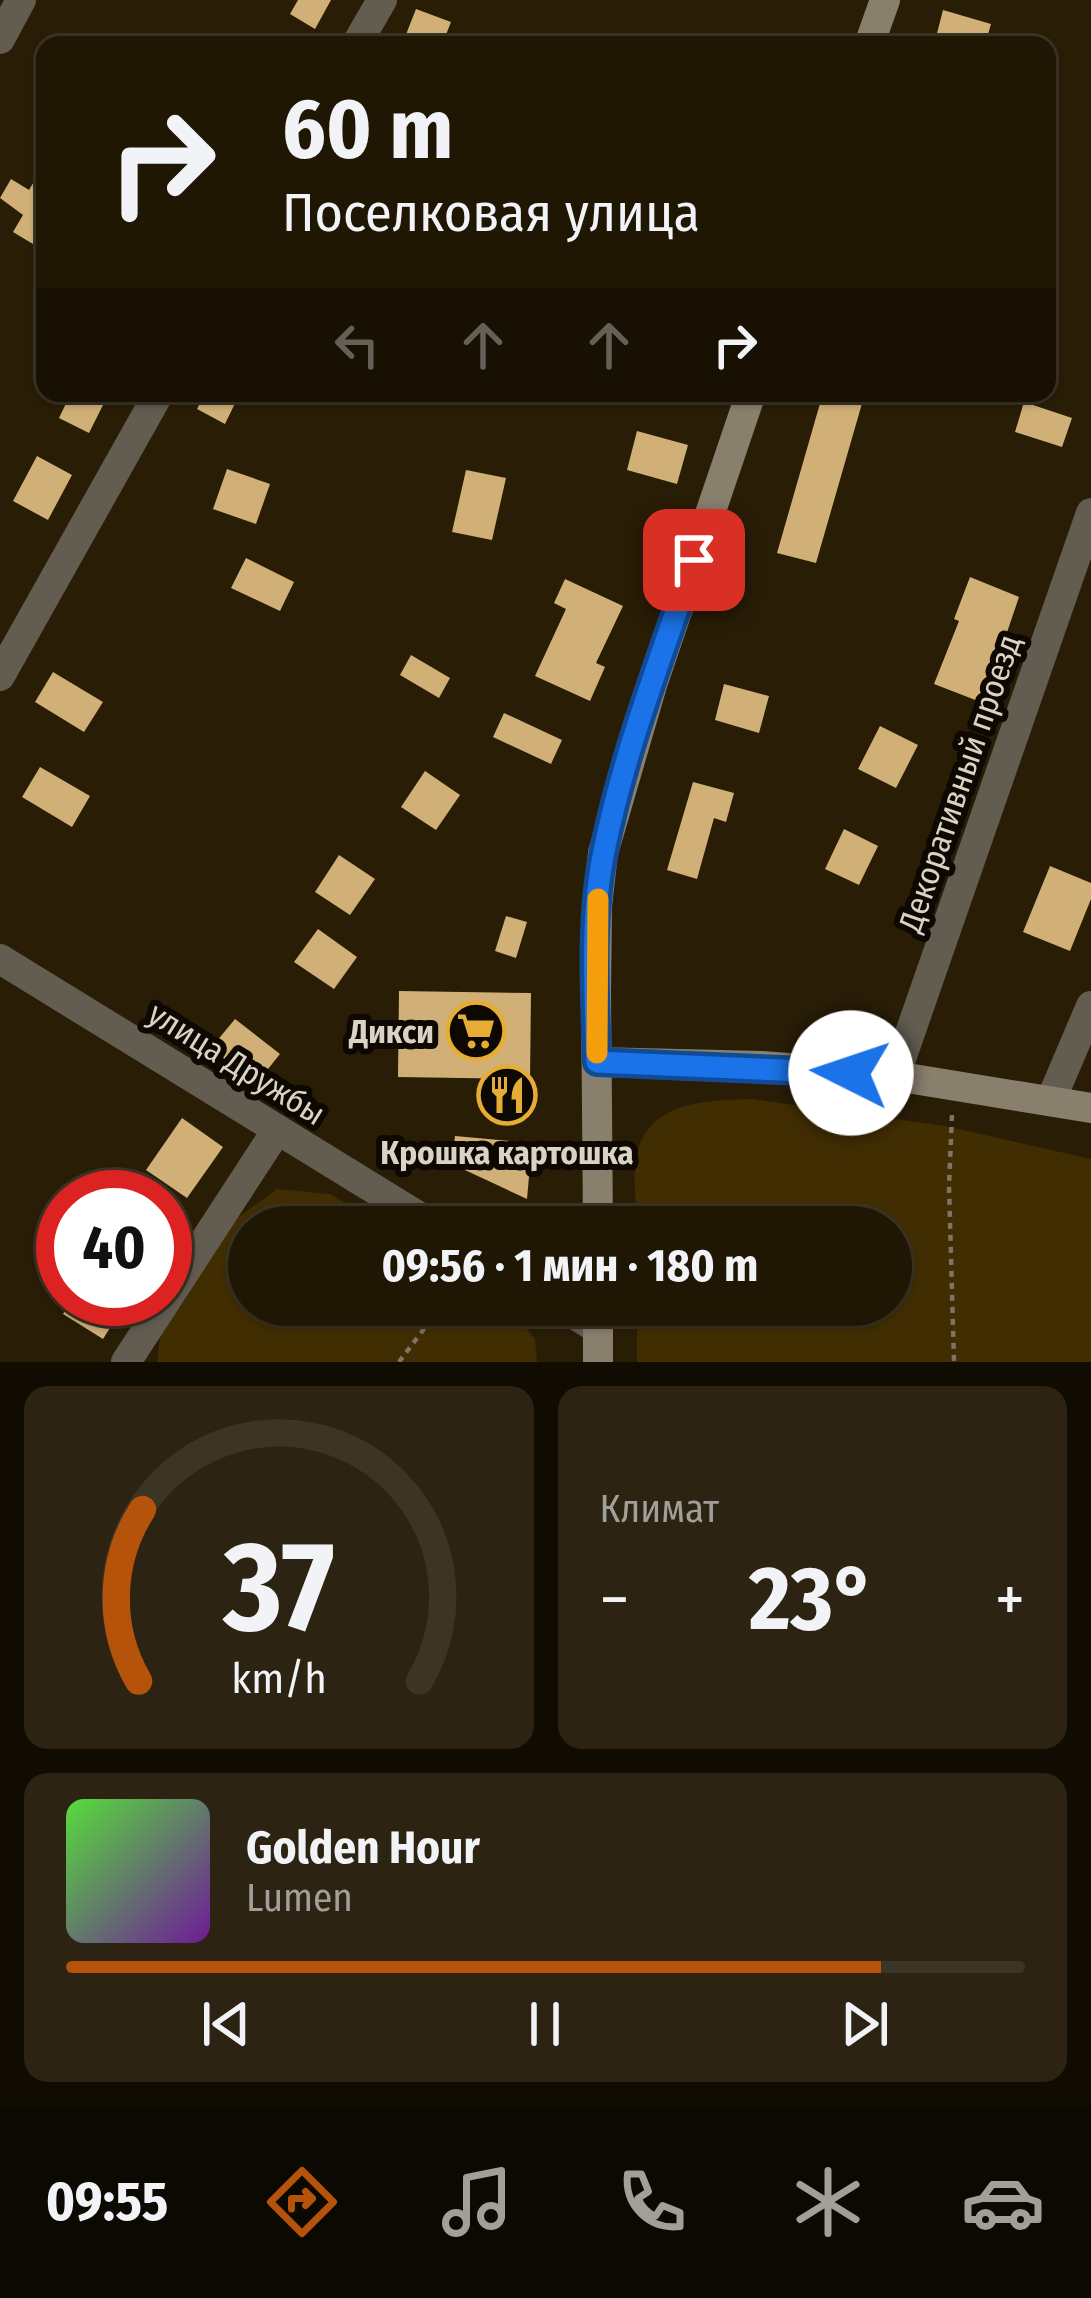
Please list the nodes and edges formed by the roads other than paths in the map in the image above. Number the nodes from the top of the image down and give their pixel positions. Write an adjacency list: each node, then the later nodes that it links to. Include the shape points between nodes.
1 (21, 0): 6 (street)
2 (382, 0): 4 (street)
3 (885, 0): 5 (main road)
4 (361, 36)
5 (872, 36)
6 (0, 39)
7 (154, 402): 10 (street)
8 (748, 402): 13 (main road, via 603,854)
9 (1091, 513): 14 (street, Декоративный проезд)
10 (0, 676)
11 (0, 959): 17 (street, улица Дружбы)
12 (1091, 1006): 15 (street)
13 (597, 1062): 14 (main road); 19 (main road)
14 (895, 1076): 15 (main road)
15 (1051, 1100): 16 (main road)
16 (1091, 1108)
17 (277, 1130): 18 (street, улица Дружбы); 21 (street)
18 (402, 1206)
19 (598, 1206)
20 (598, 1326): 22 (main road)
21 (126, 1362)
22 (598, 1362)

